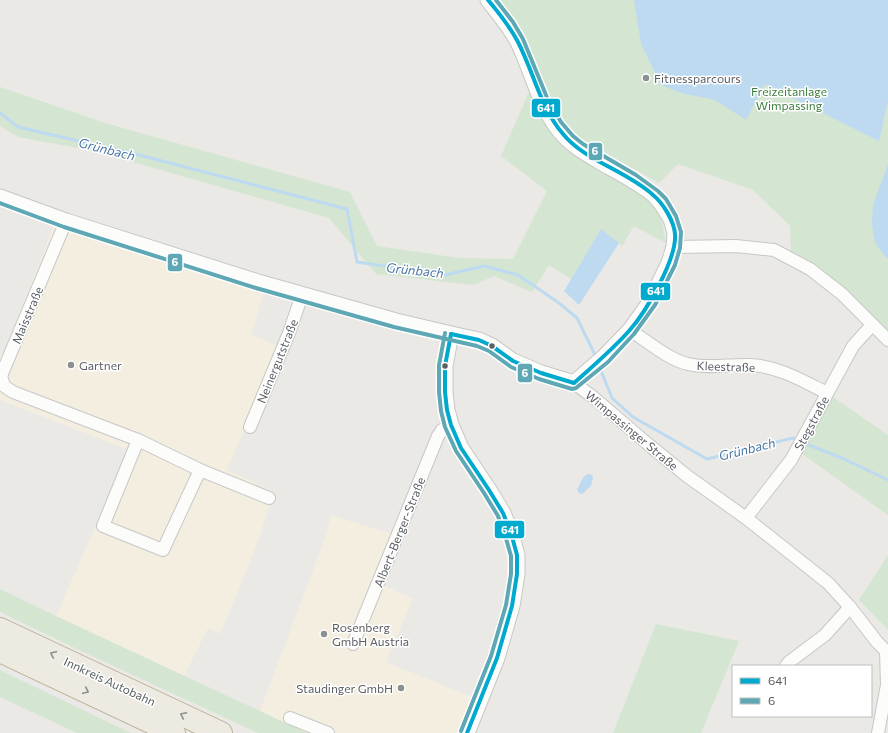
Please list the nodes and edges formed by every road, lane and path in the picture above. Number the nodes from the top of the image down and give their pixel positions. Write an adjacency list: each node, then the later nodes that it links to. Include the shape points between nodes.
1 (488, 0): 4 (street, Wimpassinger Straße, via 518,42 543,103 564,136 584,152 654,195 670,219 675,234)
2 (0, 197): 3 (street)
3 (66, 221): 5 (street); 14 (street, Maisstraße, via 1,376 4,386 13,392)
4 (674, 247): 6 (street, via 736,246 774,250 810,269 842,294); 7 (street, Wimpassinger Straße, via 650,302)
5 (302, 294): 8 (street); 13 (street, Neinergutstraße, via 289,333)
6 (872, 325): 9 (street); 11 (street, Stegstraße, via 853,346)
7 (630, 330): 10 (street, Wimpassinger Straße); 11 (street, Kleestraße, via 672,358 687,364 750,365 767,368 784,372)
8 (451, 334): 10 (street, via 479,340 513,361); 12 (street, via 445,366 445,392)
9 (888, 340)
10 (574, 384): 17 (street, Wimpassinger Straße, via 594,397 687,476)
11 (827, 393): 17 (street, Stegstraße, via 798,450)
12 (451, 425): 20 (street, Albert-Berger-Straße, via 438,436); 27 (street, via 461,448 503,513 517,555 512,606 497,658)
13 (250, 427)
14 (138, 440): 15 (street, Maisstraße); 15 (street, via 103,526 163,550)
15 (200, 470): 16 (street, Maisstraße)
16 (270, 498)
17 (746, 518): 18 (street, Wimpassinger Straße, via 828,583)
18 (850, 607): 22 (street, via 825,635); 28 (street, Wimpassinger Straße, via 886,651 887,685)
19 (0, 629): 25 (highway, Innkreis Autobahn, one-way to 19)
20 (353, 644)
21 (0, 651): 24 (highway, Innkreis Autobahn, one-way to 24)
22 (787, 665)
23 (290, 718): 26 (street)
24 (174, 733)
25 (221, 733)
26 (328, 733)
27 (466, 733)
28 (878, 733)

